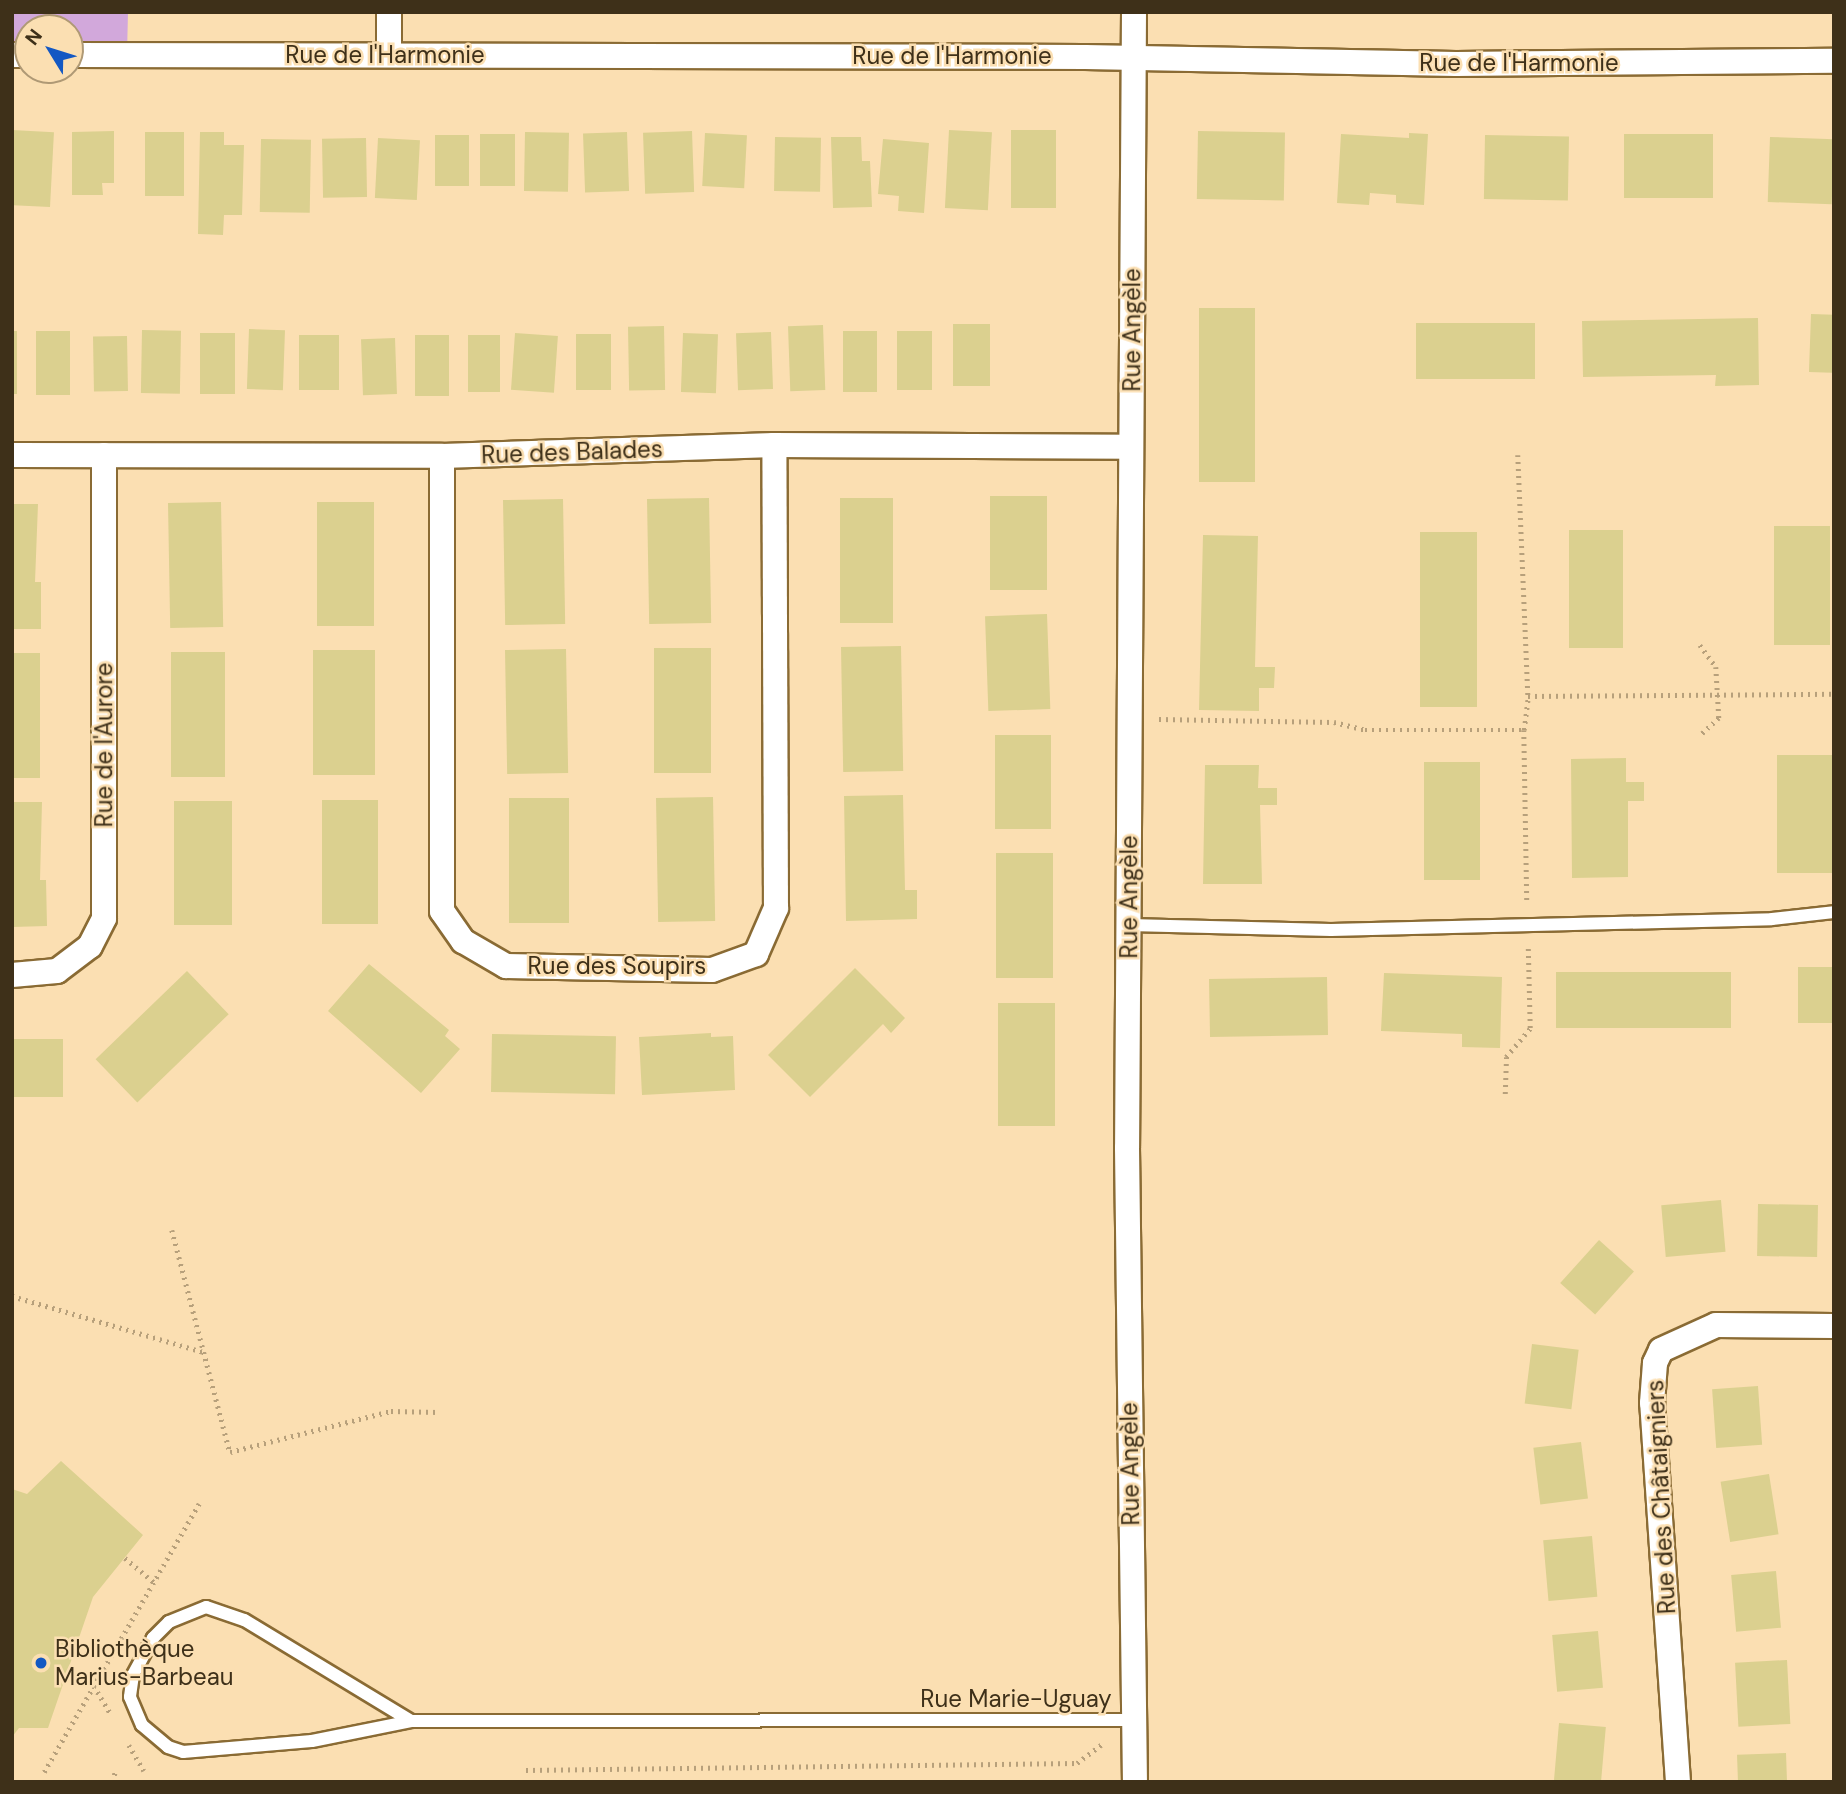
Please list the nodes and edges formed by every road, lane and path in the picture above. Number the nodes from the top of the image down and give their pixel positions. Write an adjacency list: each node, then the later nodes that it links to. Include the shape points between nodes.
1 (389, 12): 3 (street)
2 (1134, 12): 5 (street, Rue Angèle)
3 (389, 54): 4 (street, Rue de l'Harmonie); 5 (street, Rue de l'Harmonie)
4 (84, 55)
5 (1134, 57): 6 (street, Rue de l'Harmonie, via 1455,64); 8 (street, Rue Angèle)
6 (1834, 61)
7 (774, 445): 8 (street, Rue des Balades); 12 (street, Rue des Balades); 12 (street, Rue des Soupirs, via 776,908 755,954 712,970 506,966 463,941 442,911)
8 (1131, 447): 17 (street, Rue Angèle)
9 (12, 455): 10 (street, Rue des Balades)
10 (104, 455): 12 (street, Rue des Balades); 21 (street, Rue de l'Aurore, via 104,918 90,946 57,971)
11 (1518, 455): 16 (path)
12 (442, 456)
13 (1700, 645): 14 (path, via 1716,667)
14 (1718, 694): 15 (path); 16 (path); 18 (path, via 1718,718)
15 (1834, 694)
16 (1528, 696): 17 (path, via 1524,730 1366,730 1334,722)
17 (1130, 719): 20 (street, Rue Angèle)
18 (1700, 736)
19 (1834, 912): 20 (lane, via 1772,919 1344,929)
20 (1129, 925): 30 (street, Rue Angèle)
21 (12, 975)
22 (172, 1230): 25 (path)
23 (12, 1296): 25 (path)
24 (1834, 1326): 37 (street, Rue des Châtaigniers, via 1716,1325 1661,1350 1655,1363 1652,1403)
25 (204, 1352): 26 (path, via 230,1452 391,1411)
26 (438, 1412)
27 (199, 1504): 29 (path)
28 (125, 1558): 29 (path)
29 (154, 1582): 34 (path)
30 (1133, 1720): 31 (lane, Rue Marie-Uguay); 32 (path, Rue Marie-Uguay, via 1077,1763); 36 (street, Rue Angèle)
31 (411, 1721): 31 (lane, Rue Marie-Uguay, via 244,1620 206,1607 169,1622 153,1639 133,1675 130,1697 142,1725 168,1747 183,1752 237,1751 312,1741)
32 (526, 1770)
33 (115, 1771): 35 (path)
34 (44, 1772)
35 (113, 1782)
36 (1135, 1782)
37 (1678, 1782)

